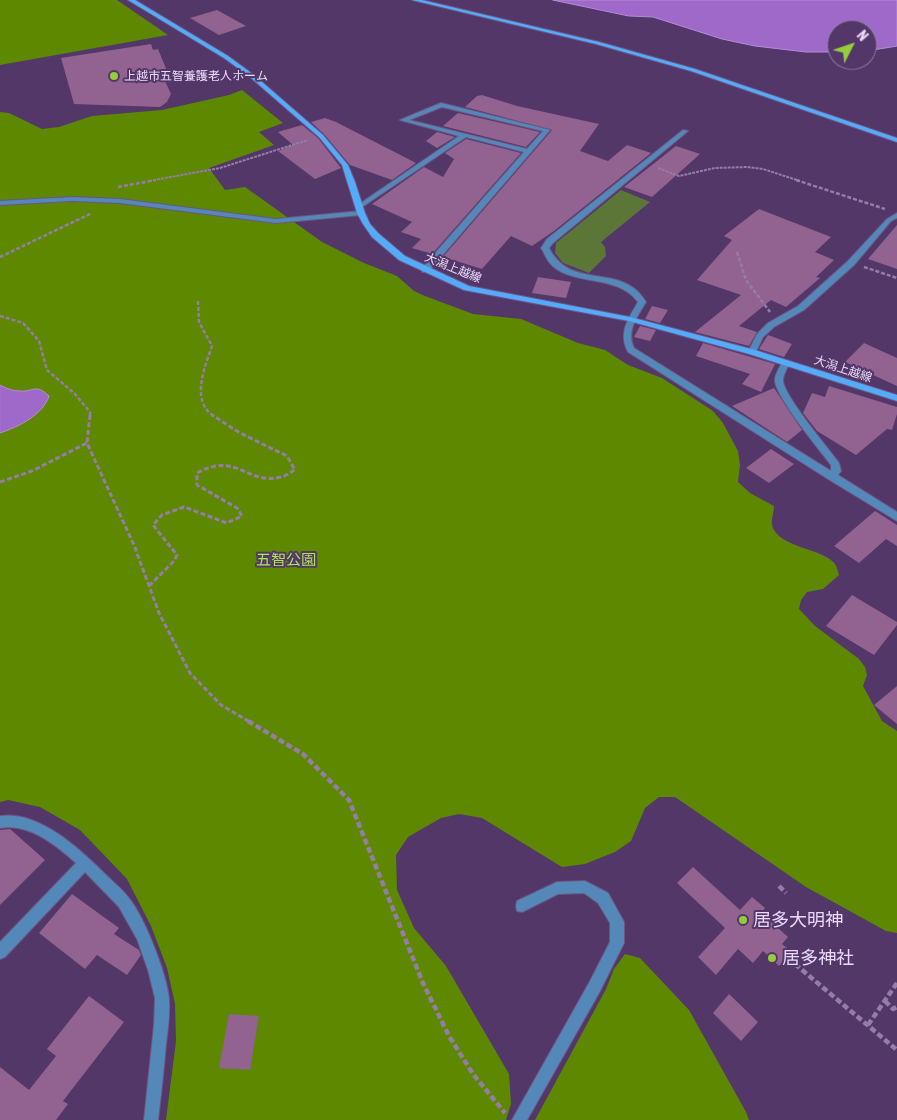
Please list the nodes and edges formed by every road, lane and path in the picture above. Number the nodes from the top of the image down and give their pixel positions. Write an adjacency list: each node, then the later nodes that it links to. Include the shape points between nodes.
1 (131, 0): 5 (main road, 大潟上越線, via 226,57)
2 (415, 0): 6 (main road, via 597,43 693,70)
3 (685, 131): 8 (street)
4 (465, 135): 7 (street); 7 (street, via 402,120 441,105 547,130); 12 (street)
5 (320, 136): 9 (path, via 220,168); 12 (main road, 大潟上越線, via 345,165)
6 (897, 140)
7 (528, 151): 18 (street)
8 (646, 163): 13 (path, via 679,176 716,168 763,169); 22 (street, via 545,248 552,262 561,268 619,285 640,296 642,302)
9 (111, 189)
10 (120, 201): 11 (street, via 72,199); 12 (street, via 276,221); 16 (path)
11 (0, 203)
12 (360, 209): 18 (main road, 大潟上越線, via 375,235 402,258)
13 (888, 210)
14 (897, 215): 17 (street)
15 (737, 252): 23 (path, via 746,280)
16 (0, 257)
17 (851, 263): 19 (path); 23 (street, via 802,308)
18 (425, 270): 22 (main road, 大潟上越線, via 467,288)
19 (897, 278)
20 (198, 301): 31 (path, via 199,322 212,346 200,397 210,414 287,456 295,470 285,477 269,479 228,464 207,465 197,473 198,485 237,508 242,516 227,524 184,507 162,515 153,525 177,555)
21 (0, 316): 27 (path, via 23,323 39,341 47,370 90,412)
22 (630, 319): 24 (main road, 大潟上越線); 28 (street, via 626,342 631,350)
23 (776, 320): 24 (street, via 760,336)
24 (752, 352): 25 (main road, 大潟上越線)
25 (786, 363): 26 (main road, 大潟上越線); 28 (street, via 779,383 836,464)
26 (897, 398)
27 (86, 443): 29 (path, via 32,471); 31 (path, via 134,545)
28 (832, 477): 30 (street)
29 (0, 482)
30 (897, 517)
31 (149, 586): 45 (path, via 190,673 221,705 304,754 349,800 419,974 449,1036 473,1074)
32 (0, 822): 33 (street, via 7,820 38,828 60,840)
33 (85, 863): 37 (street); 44 (street, via 124,902 143,936 156,970 162,998)
34 (779, 886): 35 (path)
35 (786, 893)
36 (522, 906): 46 (street, via 557,888 585,887 603,898 617,922 617,942)
37 (0, 952)
38 (795, 964): 42 (path)
39 (897, 983): 40 (path)
40 (885, 1001): 41 (path, via 893,1009); 42 (path)
41 (897, 1007)
42 (868, 1025): 43 (path)
43 (897, 1050)
44 (151, 1120)
45 (510, 1120)
46 (519, 1120)

